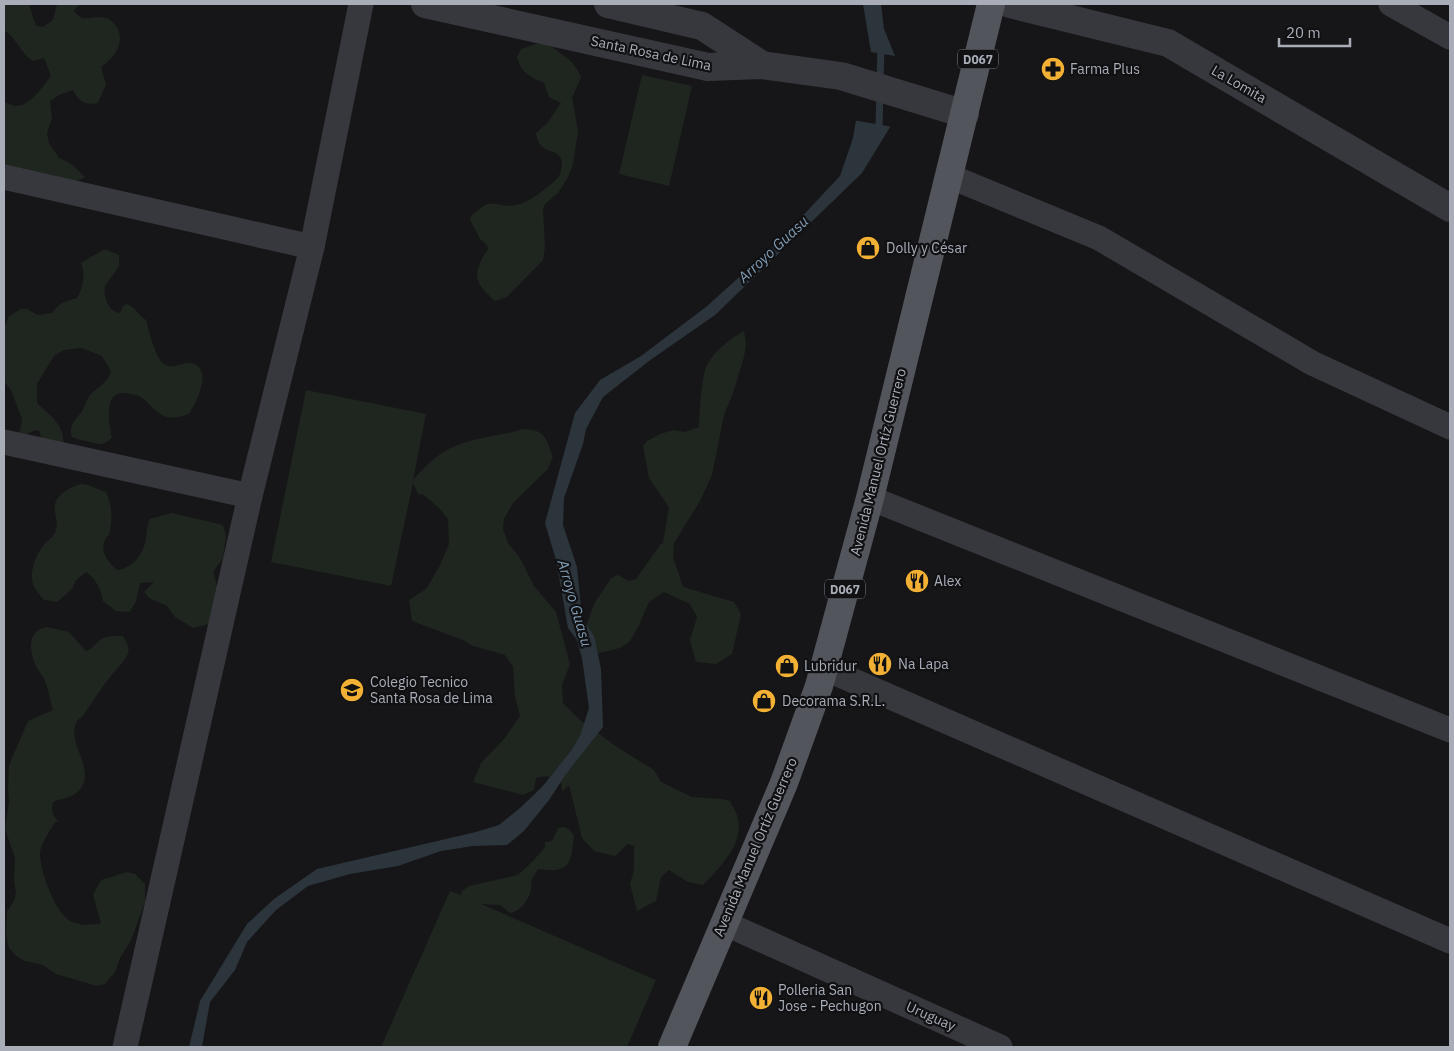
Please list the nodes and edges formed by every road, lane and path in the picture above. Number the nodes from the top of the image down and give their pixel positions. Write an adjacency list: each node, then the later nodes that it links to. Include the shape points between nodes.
1 (361, 4): 13 (street)
2 (425, 4): 8 (street, Santa Rosa de Lima, via 708,68)
3 (608, 4): 8 (street, via 702,26)
4 (991, 4): 9 (main road, Avenida Manuel Ortíz Guerrero / D067)
5 (1010, 4): 12 (street, La Lomita, via 1168,43)
6 (1390, 4): 7 (street)
7 (1450, 37)
8 (762, 65): 9 (street, Santa Rosa de Lima, via 841,76)
9 (965, 114): 11 (main road, Avenida Manuel Ortíz Guerrero / D067)
10 (4, 176): 13 (street)
11 (950, 176): 14 (street, via 1099,238 1312,363); 17 (main road, Avenida Manuel Ortíz Guerrero / D067)
12 (1450, 208)
13 (312, 247): 16 (street)
14 (1450, 427)
15 (4, 442): 16 (street)
16 (250, 496): 22 (street)
17 (870, 498): 18 (main road, Avenida Manuel Ortíz Guerrero / D067); 19 (street)
18 (824, 668): 20 (main road, Avenida Manuel Ortíz Guerrero / D067, via 784,783); 21 (street)
19 (1450, 730)
20 (724, 923): 23 (main road, Avenida Manuel Ortíz Guerrero / D067); 24 (street, Uruguay)
21 (1450, 941)
22 (125, 1047)
23 (672, 1047)
24 (1000, 1047)

